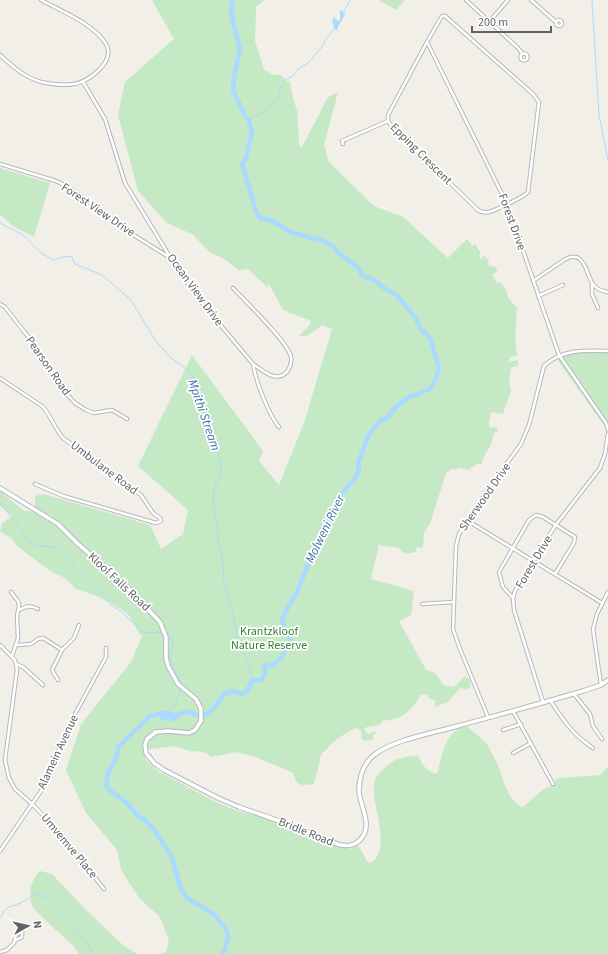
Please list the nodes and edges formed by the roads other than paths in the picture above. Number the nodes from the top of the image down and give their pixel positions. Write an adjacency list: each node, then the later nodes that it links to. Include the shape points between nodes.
1 (41, 0): 10 (street, via 87,26 106,45 107,61)
2 (466, 0): 5 (street)
3 (508, 0): 5 (street)
4 (531, 0): 6 (street)
5 (489, 22): 8 (street)
6 (556, 22)
7 (427, 42): 11 (street, Epping Crescent, via 388,115); 14 (street, Forest Drive); 14 (street, Epping Crescent, via 444,15 539,102 530,188 526,194)
8 (522, 53)
9 (0, 55): 10 (street, via 20,72 40,82)
10 (83, 82): 15 (street, Ocean View Drive, via 105,119 125,183)
11 (388, 121): 12 (street, via 342,141); 14 (street, Epping Crescent, via 476,209 489,212)
12 (343, 144)
13 (0, 164): 15 (street, Forest View Drive, via 68,187 127,231)
14 (507, 204): 16 (street, Forest Drive)
15 (170, 257): 26 (street, Ocean View Drive, via 197,297)
16 (533, 281): 17 (street, via 570,257 577,257 583,262); 21 (street, Forest Drive)
17 (592, 283): 20 (street, via 601,291); 23 (street, via 592,294)
18 (563, 285): 21 (street)
19 (234, 288): 26 (street, Ocean View Drive, via 285,346 291,358 287,372 278,377)
20 (608, 292)
21 (538, 296): 25 (street, Forest Drive)
22 (0, 304): 28 (street, Pearson Road, via 34,344 58,383 75,403 94,414 112,410)
23 (598, 308)
24 (608, 351): 25 (street, via 582,350)
25 (559, 355): 30 (street, Forest Drive, via 606,423); 34 (street, Sherwood Drive, via 544,366 522,444)
26 (253, 364): 29 (street, via 270,414)
27 (0, 378): 32 (street, Umbulane Road, via 42,406 63,438 141,496 161,521 156,523 63,496)
28 (127, 419)
29 (279, 427)
30 (608, 430)
31 (608, 434): 35 (street, Forest Drive, via 600,468)
32 (35, 484)
33 (0, 488): 61 (main road, Kloof Falls Road, via 58,524 156,617 165,632 168,666 182,687 192,694)
34 (468, 521): 36 (street); 42 (street, Sherwood Drive, via 456,546)
35 (555, 526): 36 (street, via 536,515 529,520); 37 (street, Forest Drive); 38 (street, via 572,535 575,540)
36 (512, 548): 37 (street); 41 (street, via 499,572 503,587)
37 (534, 561): 38 (street); 41 (street, Forest Drive)
38 (555, 574): 43 (street)
39 (10, 592): 46 (street, via 18,601)
40 (608, 592): 43 (street)
41 (513, 598): 60 (street, Forest Drive)
42 (454, 602): 44 (street); 63 (street, Sherwood Drive, via 455,634)
43 (602, 603): 56 (street, via 593,629)
44 (422, 604)
45 (38, 609): 46 (street, via 29,606)
46 (19, 610): 49 (street)
47 (79, 625): 51 (street, via 74,638)
48 (0, 644): 52 (street)
49 (17, 645): 51 (street, via 31,644 43,638); 52 (street)
50 (106, 648): 71 (street, Alamein Avenue, via 106,657 68,727 47,781)
51 (62, 650): 54 (street, via 52,670)
52 (12, 656): 53 (street)
53 (16, 664): 57 (street); 71 (street, Umvemve Place, via 16,682 5,760 6,771 12,785)
54 (58, 680)
55 (608, 680): 56 (main road, Bridle Road)
56 (601, 684): 58 (main road, Bridle Road)
57 (43, 685)
58 (574, 694): 59 (main road, Bridle Road); 66 (street, via 590,714 593,726)
59 (550, 700): 60 (main road, Bridle Road); 68 (street, via 580,740)
60 (543, 702): 62 (main road, Bridle Road)
61 (198, 703): 63 (main road, Bridle Road, via 202,716 197,727 189,733 164,731 152,734 147,739 147,755 154,763 239,807 348,846 360,840 366,830 359,786 362,771 371,758 379,751 396,744)
62 (513, 710): 63 (main road, Bridle Road); 64 (street)
63 (488, 717)
64 (521, 724): 65 (street); 67 (street)
65 (503, 730)
66 (602, 740)
67 (530, 742): 69 (street); 70 (street)
68 (593, 748)
69 (513, 753)
70 (553, 784)
71 (32, 804): 72 (street, Alamein Avenue); 73 (street, Umvemve Place, via 57,829)
72 (0, 851)
73 (104, 889)
74 (25, 926): 75 (street)
75 (22, 931): 76 (street, via 16,935); 76 (street, via 22,937)
76 (15, 940): 77 (street, via 10,947)
77 (0, 952)

